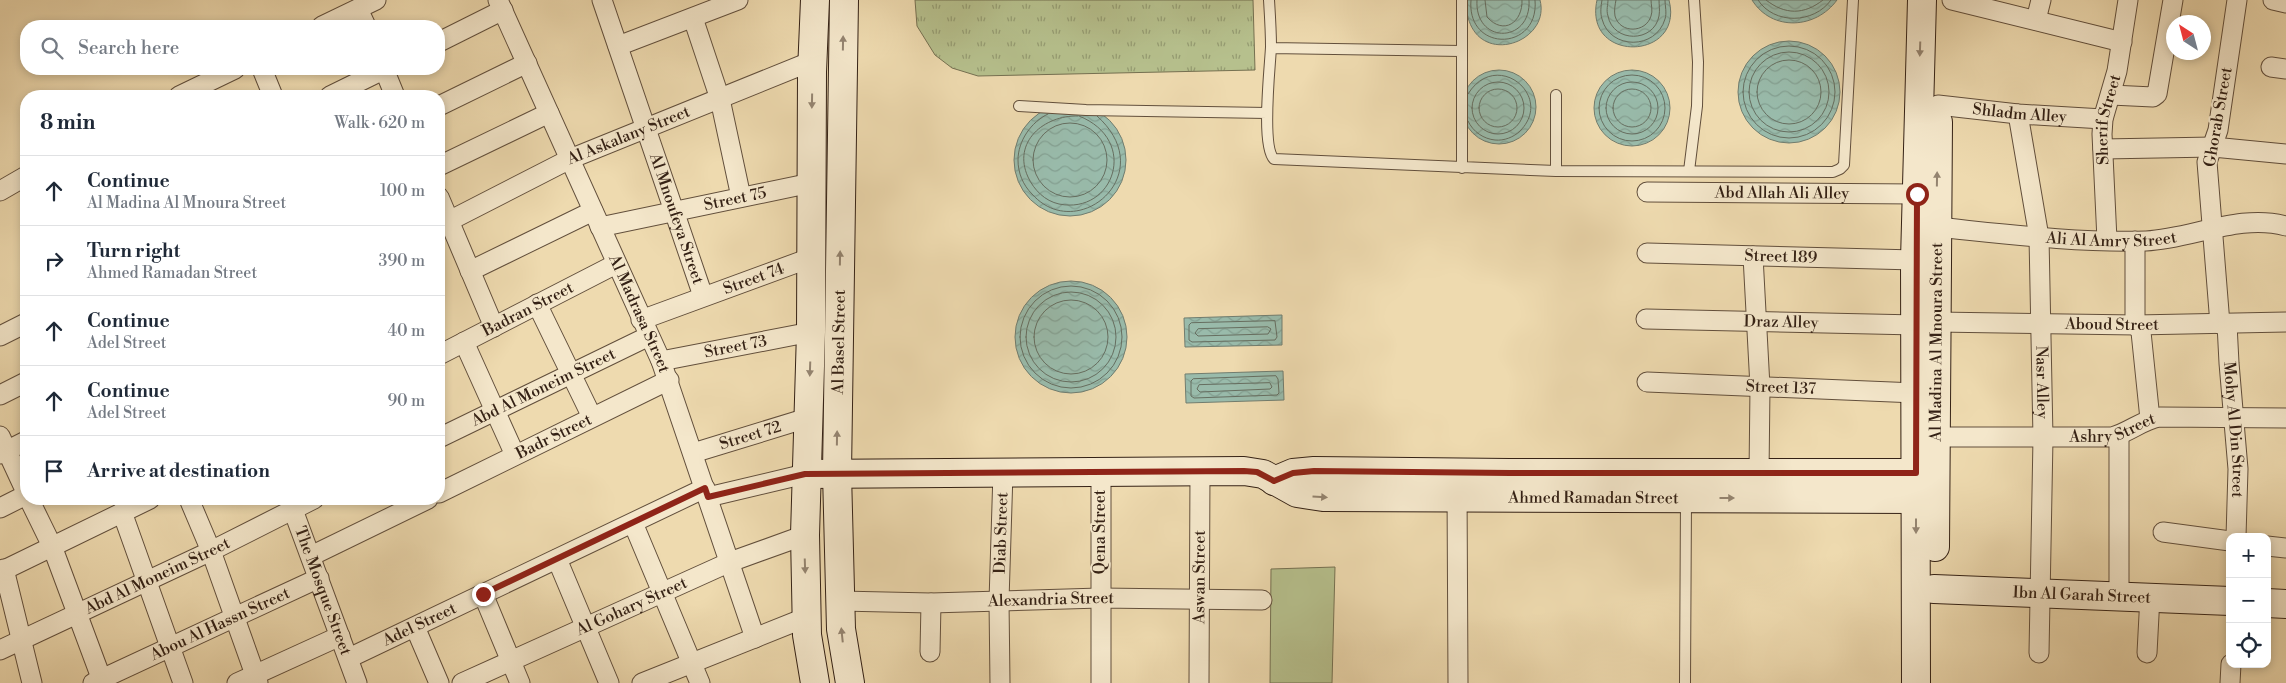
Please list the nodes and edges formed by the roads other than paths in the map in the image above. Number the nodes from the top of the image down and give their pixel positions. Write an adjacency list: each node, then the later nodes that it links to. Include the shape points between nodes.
1 (376, 0): 20 (street)
2 (602, 0): 27 (street, Al Mnoufeya Street)
3 (815, 0): 31 (main road, Al Basel Street)
4 (844, 0): 32 (main road, Al Basel Street, one-way to 4)
5 (1269, 0): 28 (lane)
6 (1462, 0): 29 (lane)
7 (1694, 0): 59 (lane, via 1697,106)
8 (1854, 0): 59 (lane, via 1844,165 1833,172)
9 (1922, 0): 64 (main road, Al Madina Al Mnoura Street, one-way to 64)
10 (1939, 0): 45 (main road, Al Madina Al Mnoura Street)
11 (1952, 0): 24 (street)
12 (2041, 0): 24 (street)
13 (2128, 0): 26 (street, Sherif Street)
14 (2173, 0): 42 (street, via 2157,94 2153,97)
15 (2237, 0): 52 (street, Ghorab Street)
16 (2273, 0): 18 (street)
17 (729, 2): 21 (street)
18 (2286, 3)
19 (501, 5): 25 (street); 30 (street, Al Madrasa Street)
20 (358, 9): 22 (street); 23 (street)
21 (693, 18): 27 (street); 43 (street)
22 (335, 20)
23 (363, 20)
24 (2036, 20): 26 (street)
25 (445, 38)
26 (2122, 42): 42 (street, Sherif Street)
27 (618, 46): 51 (street, Al Mnoufeya Street)
28 (1271, 48): 29 (lane); 47 (lane)
29 (1461, 51): 57 (lane)
30 (527, 63): 44 (street); 48 (street, Al Madrasa Street)
31 (812, 66): 32 (main road); 43 (street, Al Askalany Street); 61 (main road, Al Basel Street, one-way to 61)
32 (843, 71): 123 (main road, Al Basel Street, one-way to 32)
33 (223, 75): 37 (street)
34 (265, 75): 38 (street)
35 (372, 75): 39 (street)
36 (386, 75): 40 (street)
37 (191, 90)
38 (271, 90)
39 (342, 90)
40 (393, 90)
41 (1556, 95): 58 (lane)
42 (2111, 95): 50 (street, Sherif Street)
43 (720, 100): 51 (street, Al Askalany Street); 65 (street)
44 (445, 103)
45 (1938, 105): 49 (street, Shladm Alley); 70 (main road, Al Madina Al Mnoura Street, one-way to 45)
46 (1019, 106): 47 (lane)
47 (1267, 113): 57 (lane, via 1270,152 1274,159)
48 (549, 114): 55 (street, Al Madrasa Street); 56 (street)
49 (2018, 114): 50 (street, Shladm Alley); 73 (street, Nasr Alley)
50 (2103, 119): 53 (street, Sherif Street)
51 (646, 129): 55 (street, Al Askalany Street); 66 (street, Al Mnoufeya Street)
52 (2213, 147): 53 (street); 54 (street); 72 (street, Ghorab Street, via 2207,162)
53 (2103, 149): 74 (street, Sherif Street)
54 (2286, 154)
55 (570, 159): 68 (street, Al Madrasa Street); 69 (street, Al Askalany Street)
56 (445, 163)
57 (1462, 168): 58 (lane)
58 (1556, 171): 59 (lane)
59 (1688, 171)
60 (20, 179): 62 (street)
61 (811, 183): 65 (street, Street 75); 78 (main road, Al Basel Street)
62 (0, 191)
63 (1647, 192): 64 (street, Abd Allah Ali Alley)
64 (1917, 194): 79 (main road, Al Madina Al Mnoura Street)
65 (741, 197): 66 (street, Street 75)
66 (675, 211): 68 (street, Street 75); 82 (street, Al Mnoufeya Street)
67 (445, 212): 69 (street)
68 (597, 219): 80 (street, Al Madrasa Street); 81 (street, Street 75)
69 (449, 222): 81 (street)
70 (1936, 226): 73 (street, Ali Al Amry Street); 87 (main road, Al Madina Al Mnoura Street)
71 (2286, 226): 72 (street, Ali Al Amry Street, via 2255,223)
72 (2213, 229): 75 (street, Ali Al Amry Street); 89 (street, Ghorab Street)
73 (2038, 238): 74 (street, Ali Al Amry Street); 88 (street, Nasr Alley)
74 (2107, 240): 75 (street, Ali Al Amry Street)
75 (2135, 241): 90 (street)
76 (1647, 253): 77 (street, Street 189)
77 (1753, 256): 79 (street, Street 189); 85 (street)
78 (810, 258): 82 (street, Street 74); 94 (main road, Al Basel Street)
79 (1916, 260): 87 (main road, Al Madina Al Mnoura Street)
80 (616, 264): 83 (street, Badran Street); 93 (street, Al Madrasa Street)
81 (470, 271): 92 (street)
82 (703, 296): 93 (street, Street 74)
83 (537, 304): 92 (street, Badran Street); 99 (street)
84 (1646, 318): 85 (street, Draz Alley)
85 (1758, 320): 87 (street, Draz Alley); 103 (street)
86 (2286, 322): 89 (street, Aboud Street)
87 (1927, 323): 88 (street, Aboud Street); 104 (main road, Al Madina Al Mnoura Street); 114 (main road, Al Madina Al Mnoura Street)
88 (2039, 324): 90 (street, Aboud Street); 115 (street, Nasr Alley)
89 (2224, 324): 90 (street, Aboud Street); 109 (street, Mohy Al Din Street)
90 (2136, 325): 111 (street, via 2140,332)
91 (20, 326): 95 (street)
92 (494, 327): 96 (street, Badran Street)
93 (645, 328): 98 (street, Al Madrasa Street); 99 (street, Abd Al Moneim Street)
94 (811, 332): 98 (street, Street 73); 108 (main road, Al Basel Street, one-way to 108)
95 (0, 336)
96 (464, 342): 97 (street, Badran Street); 106 (street)
97 (445, 352)
98 (661, 361): 100 (street, Al Madrasa Street)
99 (571, 374): 106 (street, Abd Al Moneim Street); 107 (street)
100 (669, 380): 107 (street, Badr Street); 118 (street, Al Madrasa Street)
101 (1646, 382): 103 (street, Street 137)
102 (20, 385): 105 (street)
103 (1760, 387): 104 (street, Street 137); 125 (street)
104 (1916, 392): 128 (main road, Al Madina Al Mnoura Street)
105 (0, 395)
106 (495, 411): 112 (street, Abd Al Moneim Street); 119 (street)
107 (592, 417): 119 (street, Badr Street)
108 (808, 418): 118 (street, Street 72); 124 (main road, Al Basel Street)
109 (2234, 418): 110 (street, Ashry Street); 111 (street, Ashry Street); 143 (street, Mohy Al Din Street, via 2238,469)
110 (2286, 418)
111 (2150, 419): 113 (street, Ashry Street)
112 (445, 435)
113 (2119, 435): 115 (street, Ashry Street); 160 (street)
114 (1936, 437): 115 (street, Ashry Street); 156 (main road, Al Madina Al Mnoura Street)
115 (2043, 438): 158 (street, Nasr Alley)
116 (20, 442): 117 (street)
117 (2, 447): 126 (street)
118 (693, 453): 130 (street, Al Madrasa Street)
119 (515, 455): 129 (street, Badr Street)
120 (1100, 471): 121 (main road, Ahmed Ramadan Street); 122 (main road, Ahmed Ramadan Street); 162 (street, Qena Street)
121 (1200, 471): 127 (main road, Ahmed Ramadan Street, via 1250,471 1263,474 1297,492 1323,497); 163 (street, Aswan Street)
122 (1003, 472): 123 (main road, Ahmed Ramadan Street); 167 (street, Diab Street)
123 (837, 473): 124 (main road, Ahmed Ramadan Street); 166 (main road, Al Basel Street)
124 (805, 474): 130 (street, Adel Street); 144 (main road, Al Basel Street)
125 (1759, 474): 127 (main road, Ahmed Ramadan Street); 128 (main road, Ahmed Ramadan Street)
126 (20, 482)
127 (1457, 485): 132 (main road, Ahmed Ramadan Street); 205 (street)
128 (1916, 486): 132 (main road, Ahmed Ramadan Street, one-way to 128); 207 (main road, Al Madina Al Mnoura Street, one-way to 207)
129 (445, 488)
130 (706, 493): 141 (street, Adel Street); 152 (street, Al Madrasa Street)
131 (20, 496): 139 (street)
132 (1686, 497): 206 (lane)
133 (33, 505): 146 (street)
134 (137, 505): 140 (street)
135 (192, 505): 149 (street)
136 (288, 505): 149 (street, Abd Al Moneim Street)
137 (290, 505): 150 (street, The Mosque Street)
138 (411, 505): 150 (street, Badr Street)
139 (0, 508)
140 (122, 512): 146 (street); 155 (street)
141 (633, 523): 151 (street, Adel Street); 157 (street)
142 (2163, 532): 145 (street)
143 (2236, 533)
144 (805, 535): 152 (street, Al Gohary Street); 173 (main road, Al Basel Street, one-way to 173)
145 (2226, 540)
146 (52, 546): 153 (street); 171 (street)
147 (2271, 546): 148 (street)
148 (2286, 548)
149 (211, 551): 155 (street, Abd Al Moneim Street); 172 (street)
150 (311, 556): 154 (street, The Mosque Street)
151 (557, 559): 159 (street, Adel Street); 175 (street)
152 (730, 562): 157 (street, Al Gohary Street); 177 (street, Al Madrasa Street)
153 (2, 570): 178 (street)
154 (319, 578): 172 (street, Abou Al Hassn Street); 176 (street, The Mosque Street)
155 (147, 581): 171 (street, Abd Al Moneim Street); 179 (street)
156 (1934, 589): 158 (main road, Ibn Al Garah Street); 208 (main road, Al Madina Al Mnoura Street)
157 (662, 592): 175 (street, Al Gohary Street); 186 (street)
158 (2041, 593): 160 (main road, Ibn Al Garah Street); 182 (street, Nasr Alley)
159 (483, 594): 174 (street, Adel Street); 185 (street)
160 (2119, 595): 161 (main road, Ibn Al Garah Street)
161 (2150, 596): 165 (main road, Ibn Al Garah Street); 183 (street)
162 (1100, 598): 163 (street, Alexandria Street); 167 (street, Alexandria Street); 203 (street, Qena Street)
163 (1199, 600): 164 (street, Alexandria Street); 204 (street, Aswan Street)
164 (1262, 600)
165 (2226, 600)
166 (840, 601): 168 (street, Alexandria Street); 201 (main road, Al Basel Street, one-way to 166)
167 (1000, 601): 168 (street, Alexandria Street); 202 (street, Diab Street)
168 (931, 602): 181 (street)
169 (2271, 603): 170 (main road)
170 (2286, 604)
171 (77, 614): 178 (street, Abd Al Moneim Street); 189 (street)
172 (235, 617): 179 (street, Abou Al Hassn Street); 188 (street)
173 (807, 617): 177 (street); 200 (main road, Al Basel Street)
174 (415, 626): 184 (street, Adel Street); 194 (street)
175 (586, 627): 185 (street, Al Gohary Street); 197 (street)
176 (340, 636): 184 (street, The Mosque Street); 188 (street)
177 (755, 638): 186 (street)
178 (22, 640): 180 (street, Abd Al Moneim Street); 190 (street)
179 (170, 647): 189 (street, Abou Al Hassn Street); 191 (street)
180 (0, 650)
181 (930, 652)
182 (2039, 653)
183 (2147, 653)
184 (348, 658): 193 (street, The Mosque Street)
185 (511, 661): 195 (street, Al Gohary Street); 196 (street)
186 (691, 663): 198 (street); 199 (street)
187 (2231, 668): 209 (street)
188 (257, 679): 192 (street)
189 (99, 682)
190 (32, 683)
191 (183, 683)
192 (237, 683)
193 (358, 683)
194 (439, 683)
195 (462, 683)
196 (520, 683)
197 (610, 683)
198 (642, 683)
199 (700, 683)
200 (815, 683)
201 (850, 683)
202 (1000, 683)
203 (1101, 683)
204 (1200, 683)
205 (1458, 683)
206 (1685, 683)
207 (1916, 683)
208 (1934, 683)
209 (2230, 683)

